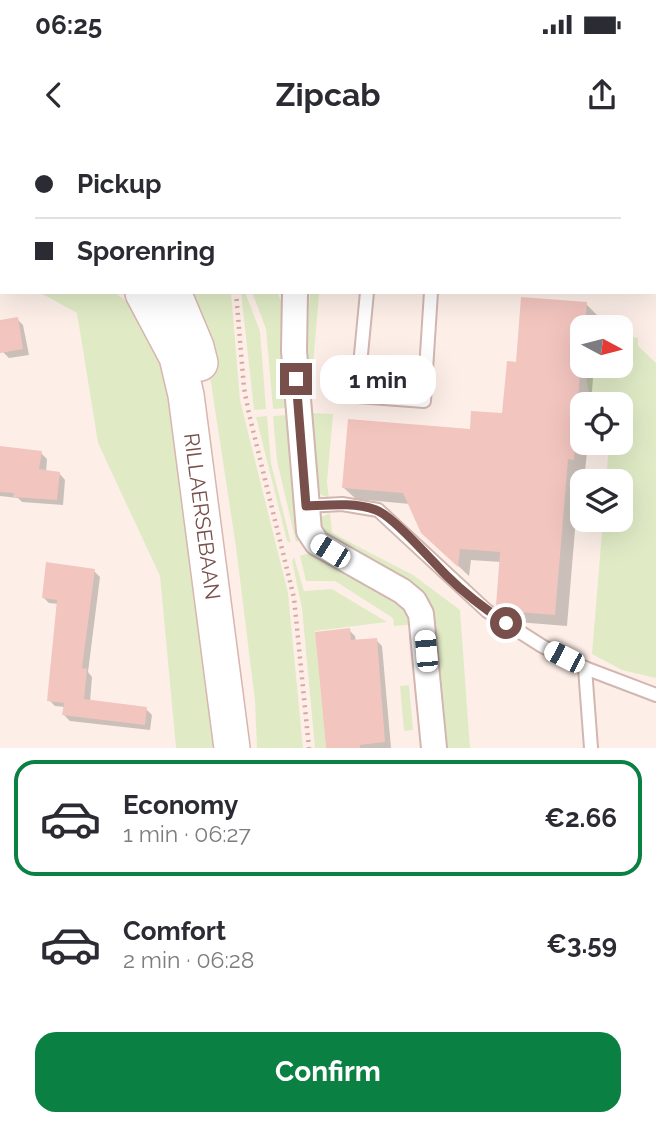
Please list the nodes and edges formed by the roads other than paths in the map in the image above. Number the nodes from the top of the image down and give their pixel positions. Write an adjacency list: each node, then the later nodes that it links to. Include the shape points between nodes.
1 (143, 294): 9 (street, RILLAERSEBAAN, via 177,357 186,395)
2 (174, 294): 10 (street, RILLAERSEBAAN, via 196,347 208,397 239,613)
3 (295, 294): 6 (street, via 294,351)
4 (367, 294): 5 (lane, via 357,396 424,401)
5 (431, 294)
6 (306, 506): 7 (lane, via 342,504 378,510 487,611); 11 (street, via 309,531 317,543 402,592 421,614)
7 (585, 668): 8 (lane); 12 (lane)
8 (656, 695)
9 (232, 748)
10 (252, 748)
11 (434, 748)
12 (591, 748)

